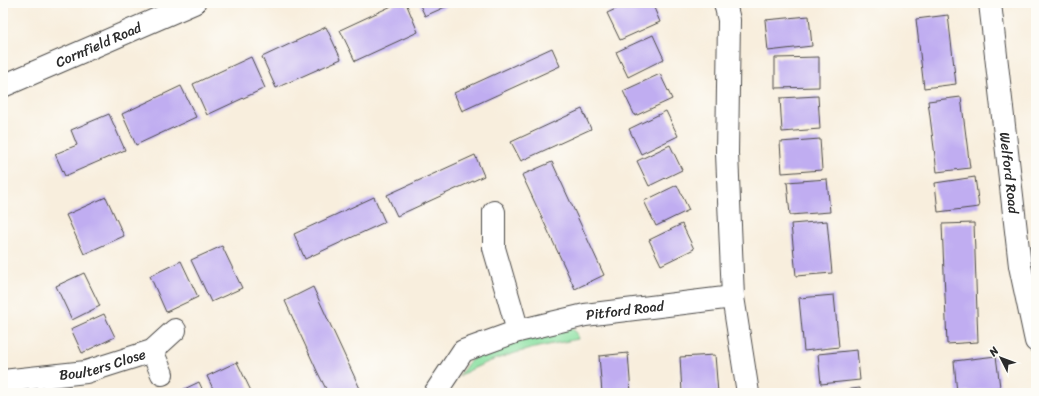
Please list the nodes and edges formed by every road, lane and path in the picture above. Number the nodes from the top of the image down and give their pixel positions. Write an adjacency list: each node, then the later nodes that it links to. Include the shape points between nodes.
1 (194, 3): 4 (street, Cornfield Road)
2 (725, 3): 6 (street, via 729,20 727,153)
3 (990, 3): 9 (street, Welford Road, via 1020,266)
4 (3, 86)
5 (494, 212): 8 (street, via 494,248)
6 (733, 297): 8 (street, Pitford Road, via 584,315); 14 (street)
7 (175, 330): 10 (street, Boulters Close)
8 (518, 331): 13 (street, Pitford Road, via 463,352)
9 (1036, 341)
10 (152, 351): 11 (street, Boulters Close); 12 (street, Boulters Close, via 86,372)
11 (162, 374)
12 (3, 381)
13 (435, 393)
14 (748, 393)

